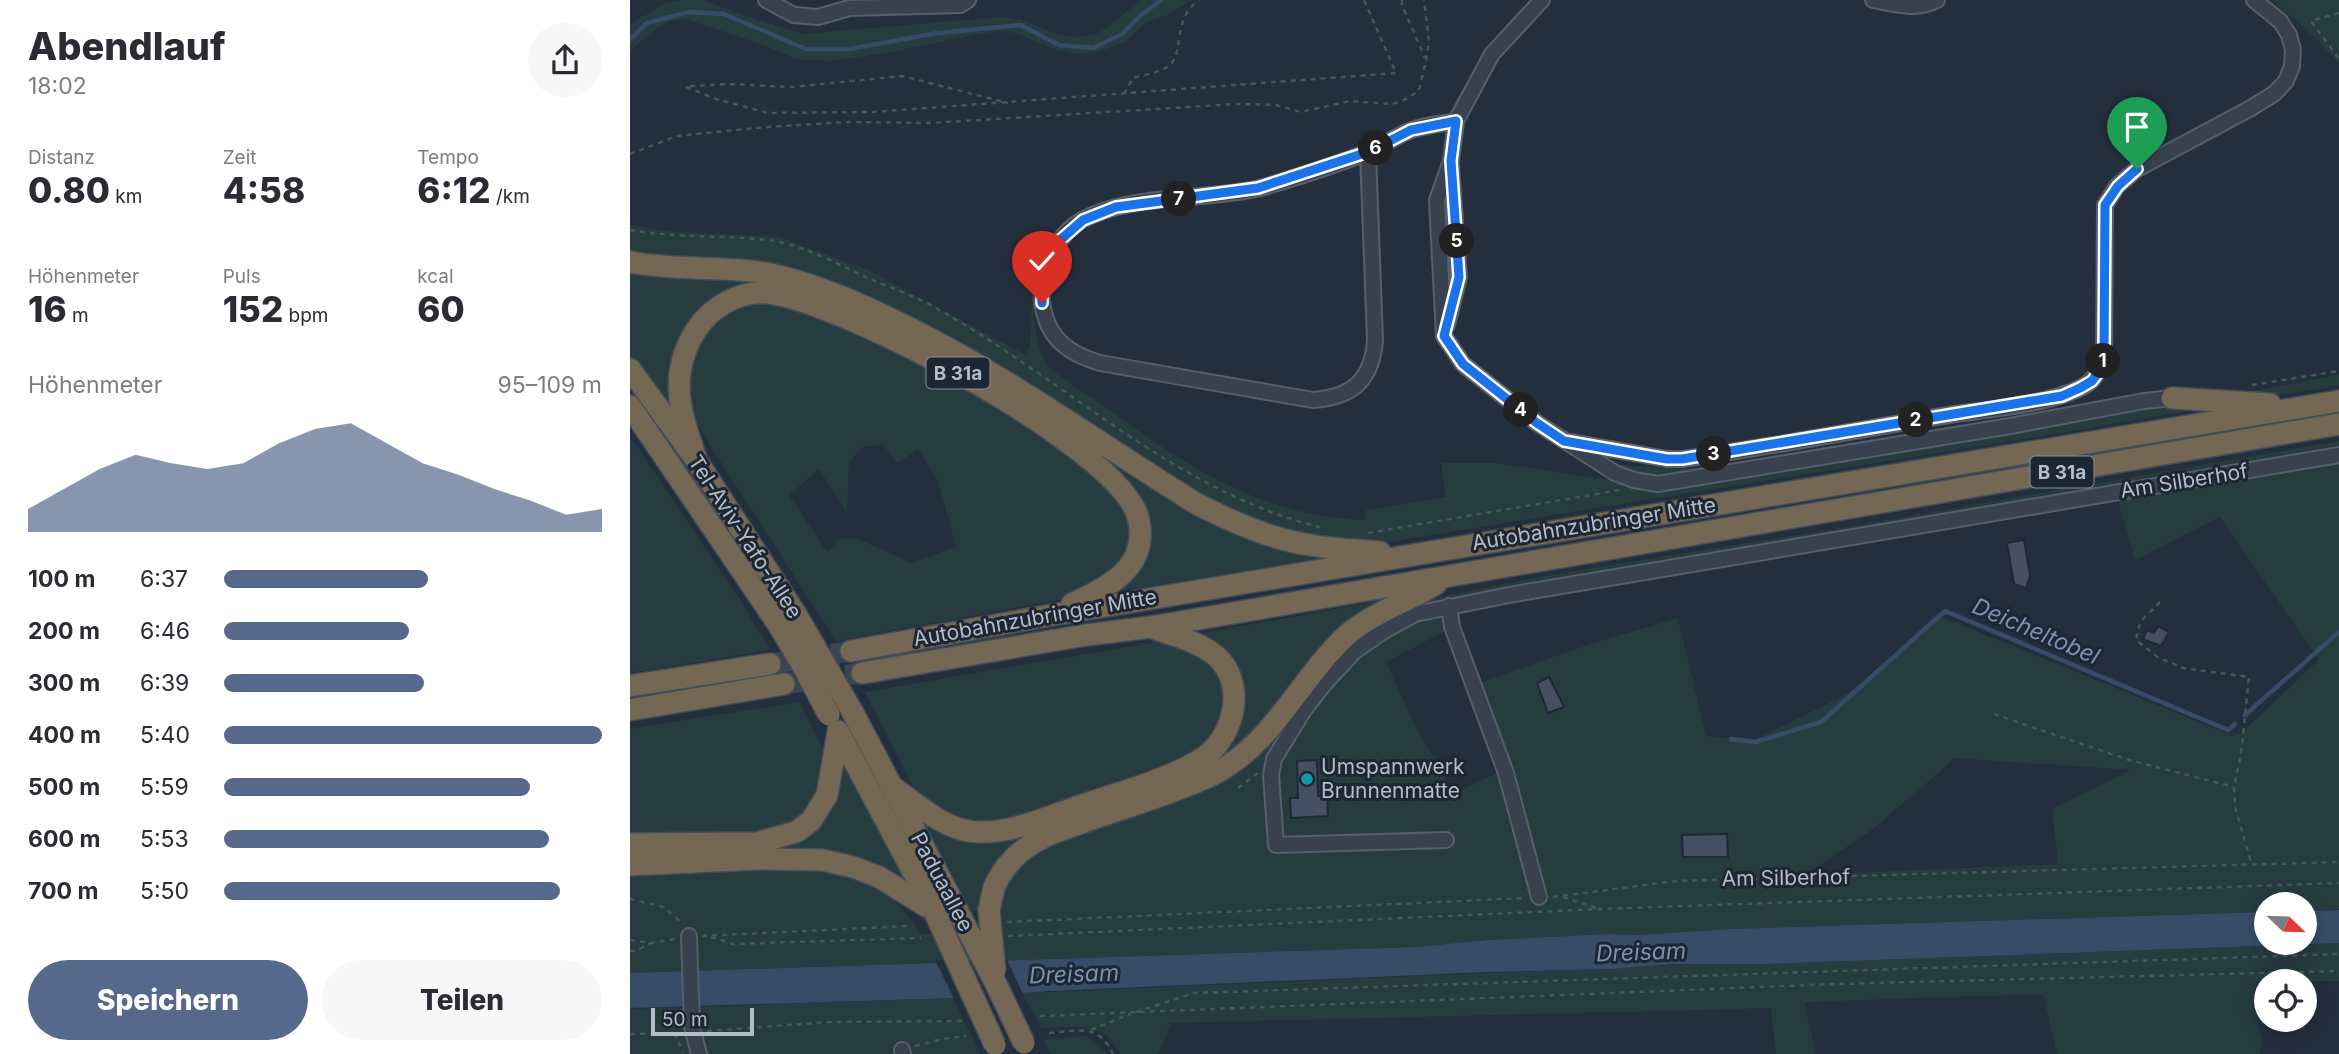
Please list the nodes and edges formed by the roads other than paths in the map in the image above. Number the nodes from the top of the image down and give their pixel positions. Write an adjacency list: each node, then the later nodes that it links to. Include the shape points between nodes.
1 (766, 0): 2 (street, via 794,16 818,17 849,8 960,5)
2 (968, 0)
3 (1542, 0): 7 (street, via 1492,54)
4 (1873, 0): 5 (street, via 1908,6)
5 (1937, 0)
6 (2254, 0): 17 (street, via 2280,21 2289,35 2293,50 2289,74 2275,93 2137,169 2105,205 2104,358 2092,381 2062,396 1682,459)
7 (1456, 121): 8 (street, via 1411,130); 17 (street, via 1451,161 1437,200 1444,336 1463,364)
8 (1368, 152): 8 (street, via 1258,188 1116,207 1083,220 1059,241 1046,272 1042,303 1049,328 1072,353 1100,363 1313,400 1353,390 1369,369 1376,340)
9 (630, 262): 20 (highway, via 730,268 805,283 952,350 1197,504 1240,525 1308,545)
10 (630, 369): 19 (highway, Tel-Aviv-Yafo-Allee)
11 (2172, 398): 14 (highway); 17 (street, via 1658,484 1615,473)
12 (2339, 401): 14 (highway, Autobahnzubringer Mitte / B 31a)
13 (630, 406): 15 (highway, Tel-Aviv-Yafo-Allee)
14 (2307, 407): 20 (highway, Autobahnzubringer Mitte / B 31a)
15 (637, 420): 24 (highway, Tel-Aviv-Yafo-Allee)
16 (2339, 424): 21 (highway, Autobahnzubringer Mitte / B 31a)
17 (1564, 441)
18 (2339, 455): 22 (street, Am Silberhof)
19 (698, 461): 23 (highway, B 31a, via 681,414 678,380 689,341 700,323 722,305 741,295 790,297 886,334 1019,409 1098,464 1134,504 1140,540 1128,569 1104,589); 24 (highway, Tel-Aviv-Yafo-Allee)
20 (1410, 555): 23 (highway, Autobahnzubringer Mitte / B 31a)
21 (1445, 578): 25 (highway, Autobahnzubringer Mitte / B 31a); 41 (highway, B 31a, bridge, via 1350,632 1275,724 1231,765 1037,841 1016,856 1000,875 989,910)
22 (1450, 606): 35 (street, Am Silberhof, via 1415,614 1354,652 1304,710 1274,759 1271,775 1276,845); 38 (street, via 1452,627 1506,773)
23 (1052, 615): 26 (highway, Autobahnzubringer Mitte / B 31a)
24 (787, 620): 32 (highway, Tel-Aviv-Yafo-Allee, bridge); 33 (highway, Tel-Aviv-Yafo-Allee, bridge, via 803,666)
25 (1151, 627): 28 (highway, Autobahnzubringer Mitte / B 31a); 34 (highway, via 1210,652 1224,664 1229,676 1234,702 1226,734 1200,761 1024,824 979,832 950,825)
26 (850, 651)
27 (770, 664): 30 (highway)
28 (862, 673)
29 (784, 684): 31 (highway)
30 (630, 686)
31 (630, 710)
32 (852, 710): 34 (highway, Paduaallee)
33 (834, 723): 36 (highway, via 827,795 811,821 796,831 756,843); 39 (highway, Paduaallee)
34 (891, 786): 41 (highway, Paduaallee, bridge)
35 (1446, 840)
36 (630, 844)
37 (630, 865): 39 (highway, via 822,860 879,877)
38 (1539, 897)
39 (934, 911): 43 (highway, Paduaallee, bridge)
40 (690, 941): 44 (street, via 693,1030)
41 (996, 984): 42 (highway, Paduaallee, bridge)
42 (1026, 1048)
43 (998, 1049)
44 (699, 1054)

